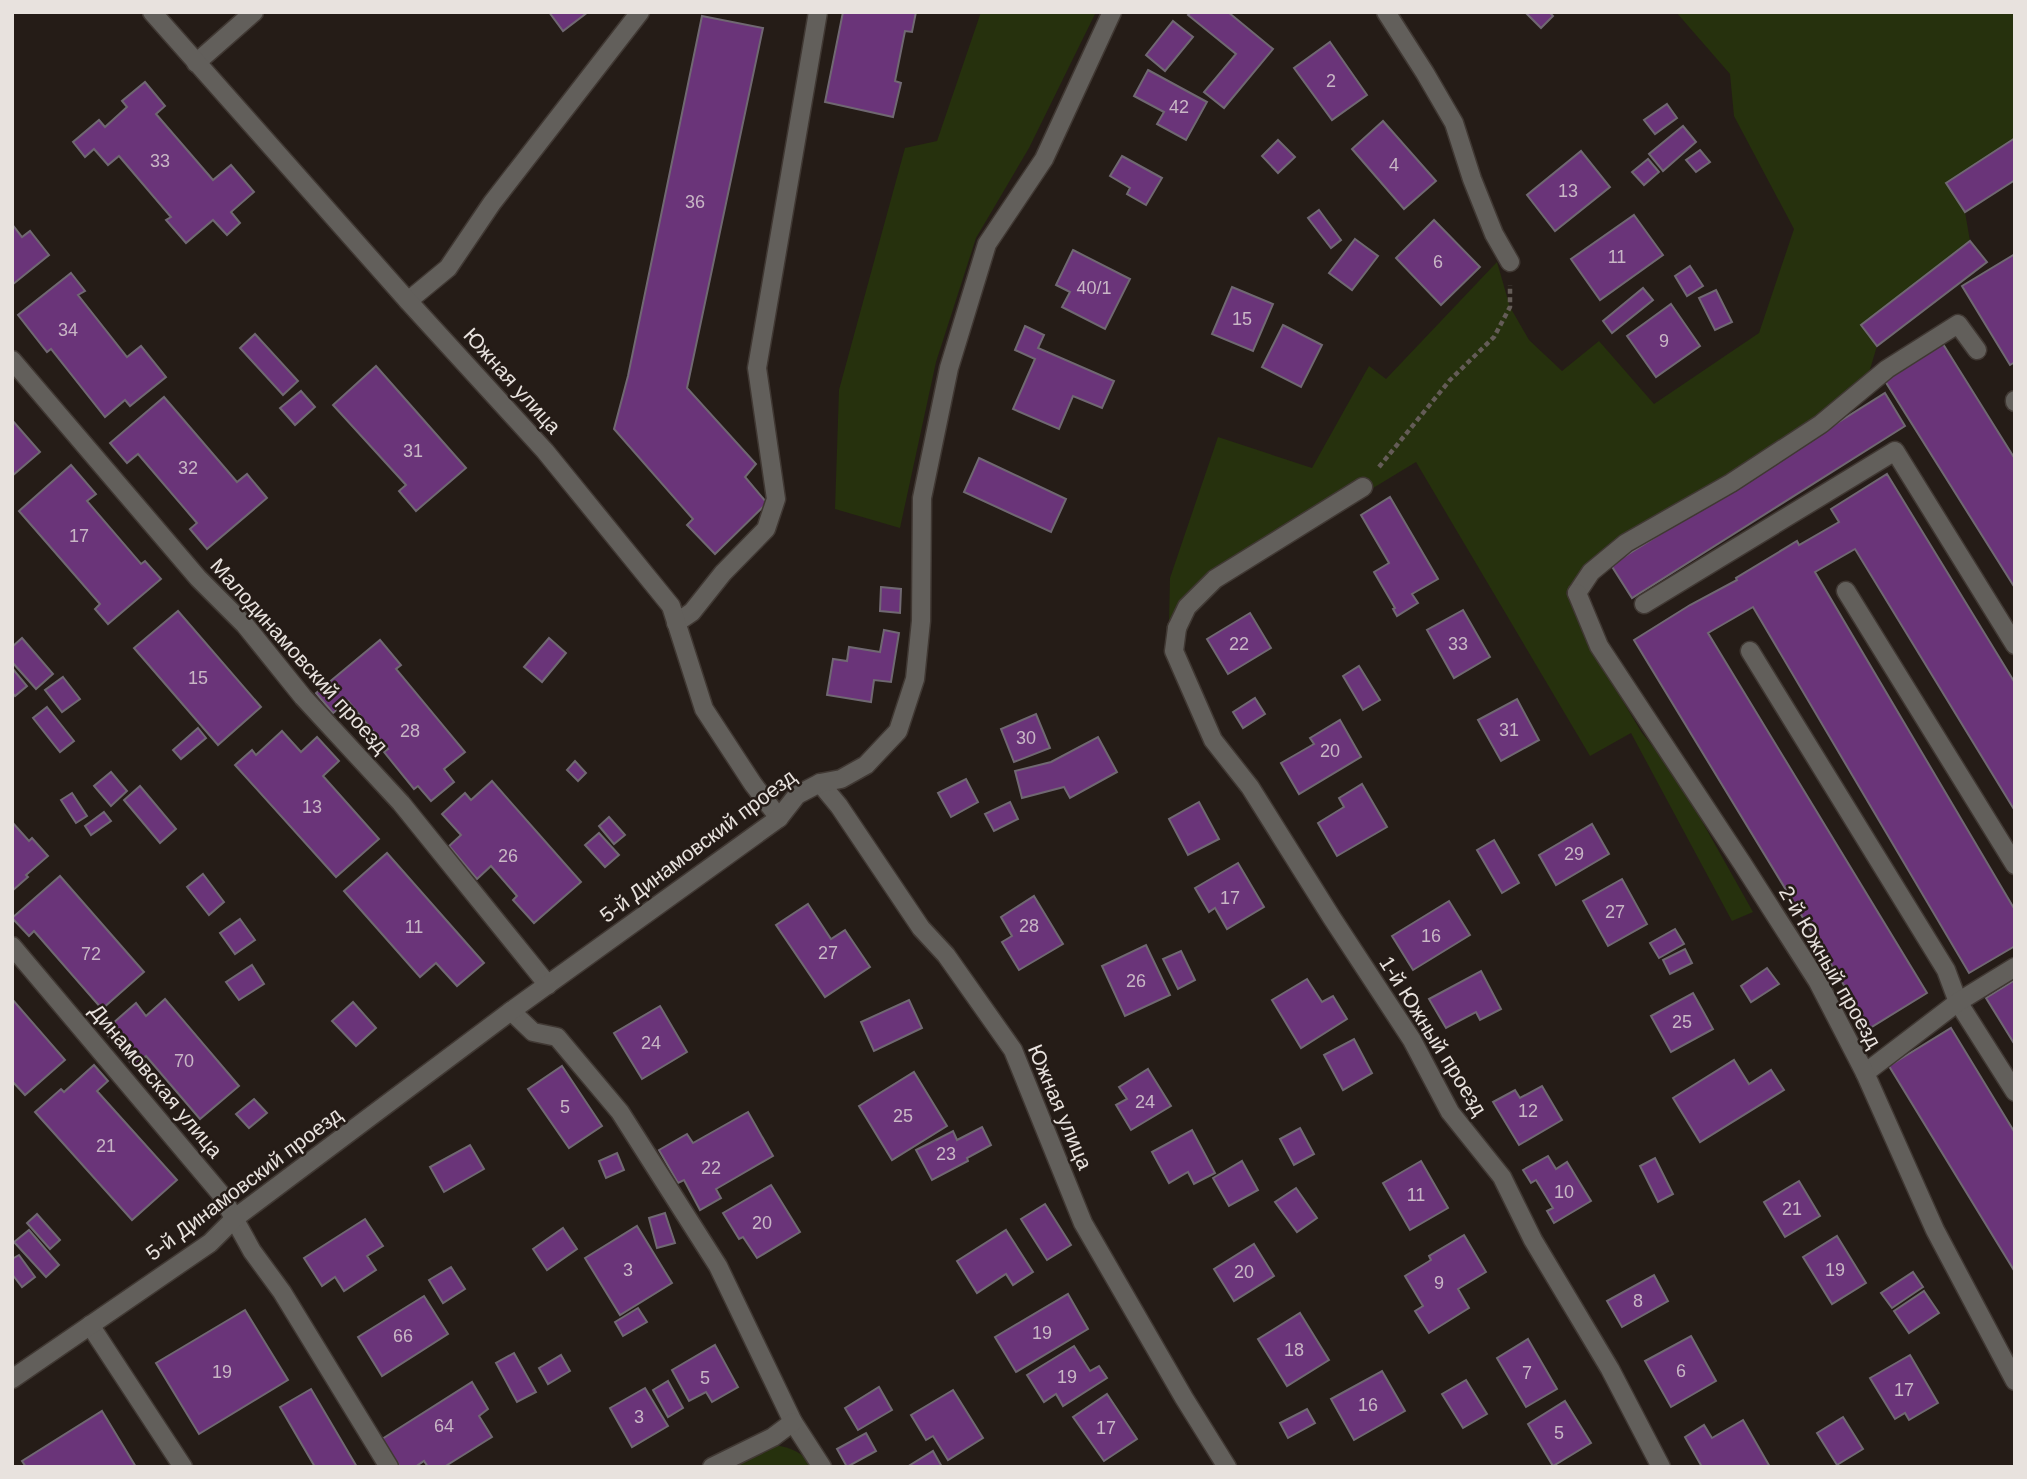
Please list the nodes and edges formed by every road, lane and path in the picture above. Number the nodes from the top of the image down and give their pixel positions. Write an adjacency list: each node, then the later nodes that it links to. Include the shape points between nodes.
1 (152, 12): 7 (street, Южная улица)
2 (254, 12): 7 (street)
3 (640, 12): 9 (street, via 492,203 448,268)
4 (818, 12): 15 (street, via 757,368 776,499 765,529)
5 (1112, 12): 18 (street, 5-й Динамовский проезд, via 1044,159 987,244 949,368 922,498 921,621 915,679 898,731 866,765 841,779)
6 (1386, 12): 8 (street, via 1454,123 1494,234)
7 (196, 63): 9 (street, Южная улица)
8 (1510, 262): 12 (path, via 1510,307 1494,337 1450,380)
9 (408, 301): 15 (street, Южная улица, via 545,451 671,606)
10 (1977, 350): 26 (street, 2-й Южный проезд, via 1958,324 1887,369 1821,424 1626,543 1591,572 1577,593 1599,646 1818,982)
11 (12, 360): 23 (street, Малодинамовский проезд, via 198,578 401,803)
12 (1363, 487): 38 (street, 1-й Южный проезд, via 1215,579 1187,607 1177,628 1174,651 1213,740 1250,787 1412,1040 1450,1112 1502,1177)
13 (1846, 591): 20 (street)
14 (1644, 604): 16 (street, via 1895,451)
15 (677, 623): 19 (street, Южная улица, via 704,709)
16 (2015, 645)
17 (1750, 652): 24 (street, via 1946,970)
18 (820, 783): 19 (street, 5-й Динамовский проезд, via 797,795); 37 (street, Южная улица, via 1013,1050 1083,1223)
19 (779, 818): 23 (street, 5-й Динамовский проезд)
20 (2015, 865)
21 (12, 946): 28 (street, Динамовская улица, via 220,1193)
22 (2015, 967): 24 (street)
23 (548, 985): 25 (street, 5-й Динамовский проезд)
24 (1958, 1002): 26 (street); 27 (street)
25 (511, 1011): 28 (street, 5-й Динамовский проезд); 32 (street, via 533,1032 556,1037 620,1112 718,1266)
26 (1866, 1073): 31 (street, 2-й Южный проезд, via 1935,1230)
27 (2015, 1092)
28 (235, 1217): 29 (street, 5-й Динамовский проезд, via 209,1243); 34 (street, Динамовская улица)
29 (90, 1325): 30 (street, 5-й Динамовский проезд); 33 (street)
30 (12, 1379)
31 (2015, 1381)
32 (793, 1422): 35 (street); 36 (street)
33 (183, 1467)
34 (389, 1467)
35 (712, 1467)
36 (822, 1467)
37 (1227, 1467)
38 (1661, 1467)

